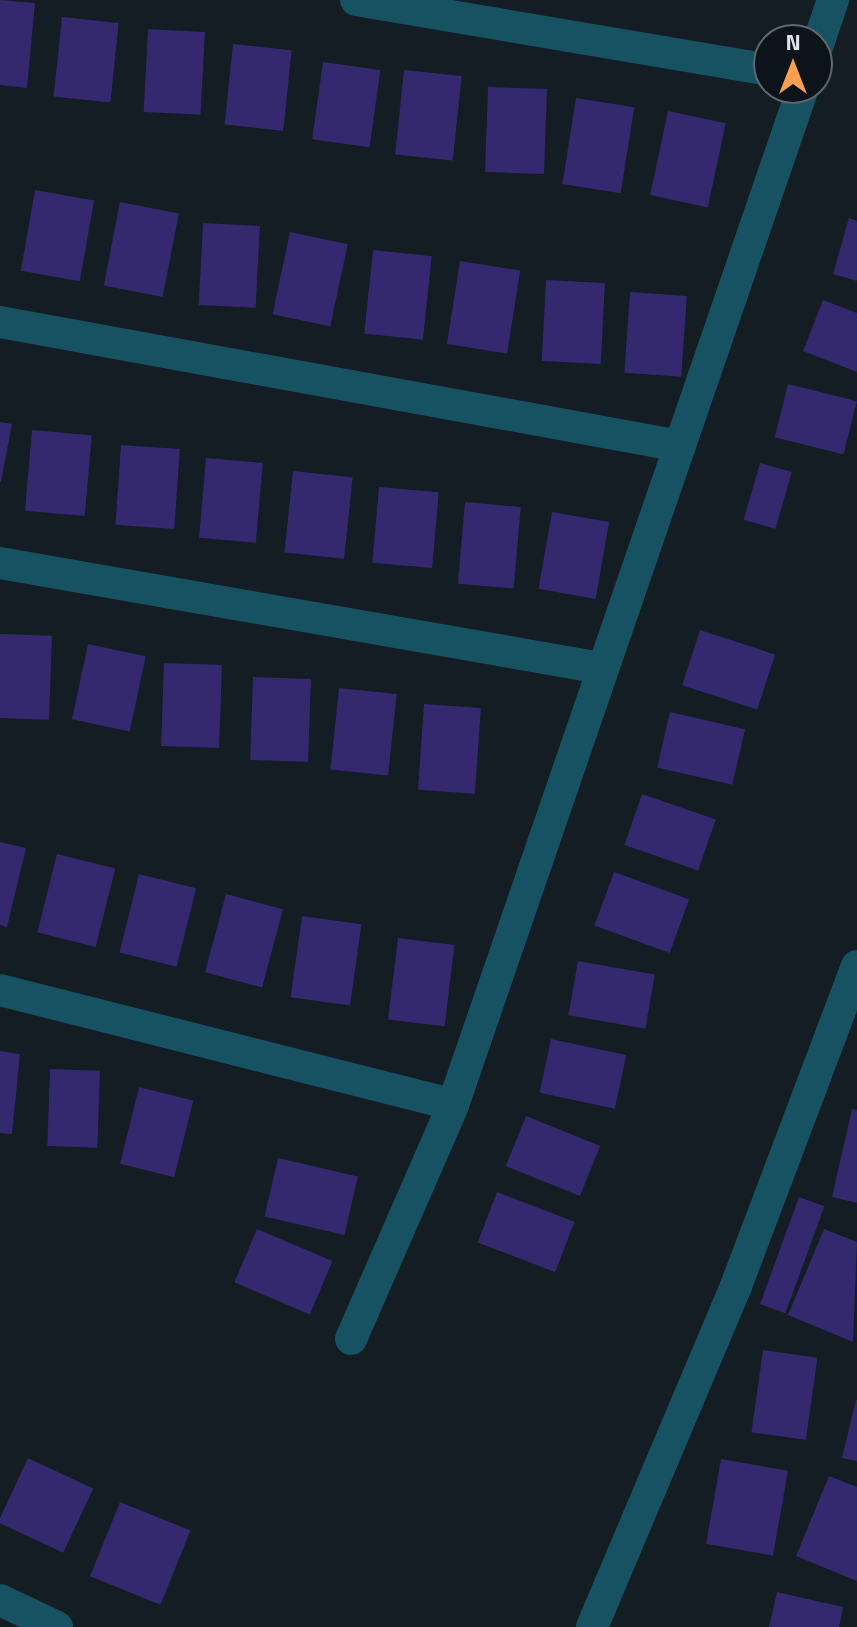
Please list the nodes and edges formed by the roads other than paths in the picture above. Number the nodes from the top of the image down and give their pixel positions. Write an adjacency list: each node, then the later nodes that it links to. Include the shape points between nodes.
1 (356, 0): 4 (street)
2 (833, 0): 3 (street)
3 (825, 24)
4 (753, 67)
5 (798, 104): 7 (street)
6 (0, 322): 7 (street)
7 (680, 446): 9 (street)
8 (0, 563): 9 (street)
9 (601, 668): 12 (street)
10 (857, 966): 16 (street, via 736,1286)
11 (0, 990): 12 (street)
12 (453, 1105): 13 (street)
13 (351, 1339)
14 (0, 1600): 15 (street)
15 (57, 1627)
16 (592, 1627)

